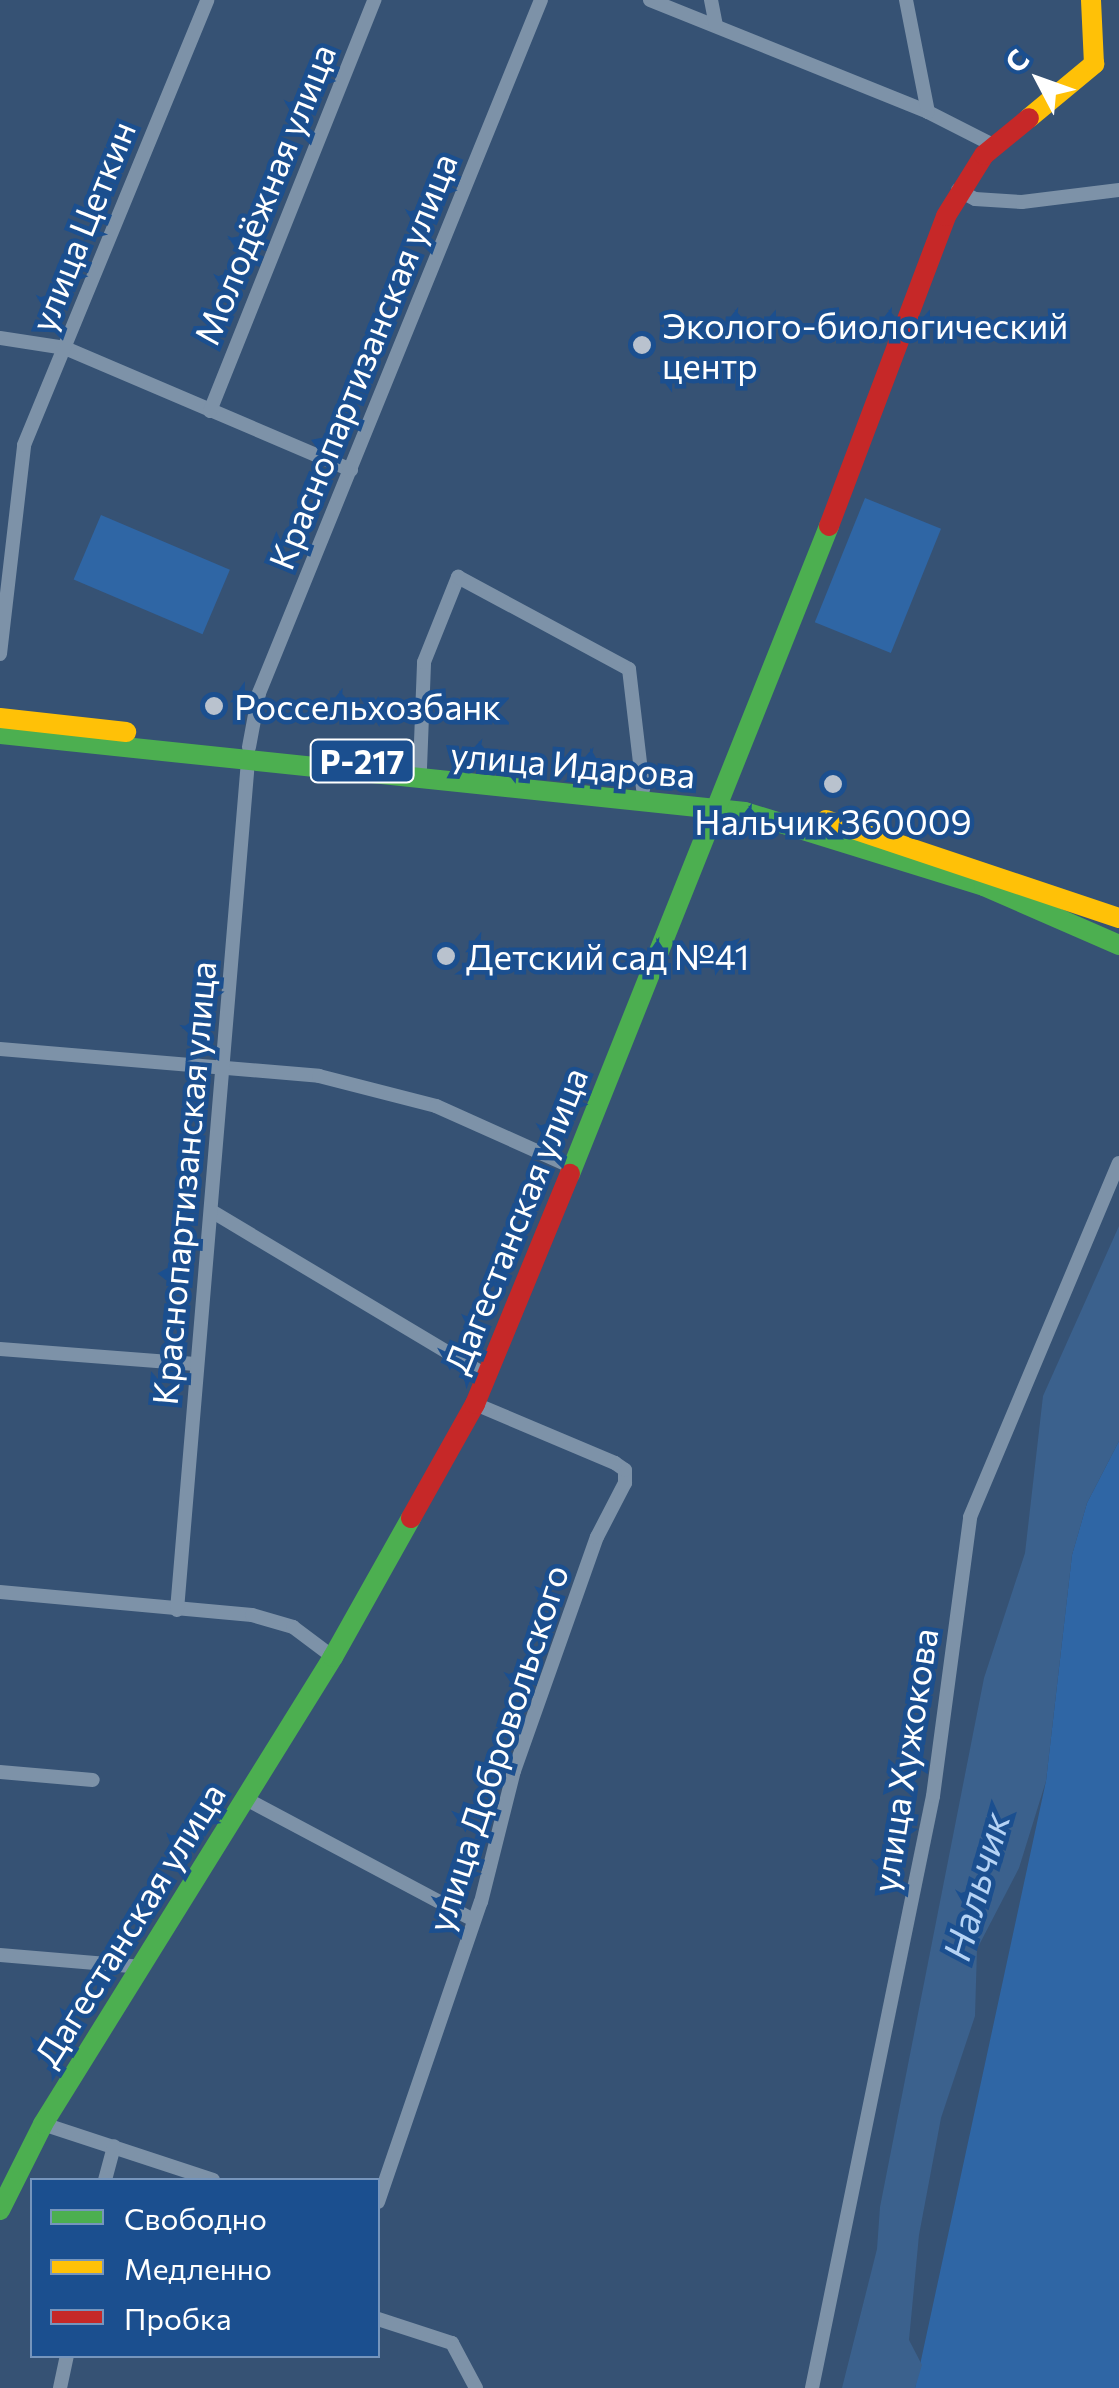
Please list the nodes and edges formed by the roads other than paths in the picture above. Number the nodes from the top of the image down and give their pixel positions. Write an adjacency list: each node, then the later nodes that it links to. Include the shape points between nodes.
1 (207, 0): 14 (street, улица Цеткин)
2 (374, 0): 15 (street, Молодёжная улица)
3 (541, 0): 16 (street, Краснопартизанская улица)
4 (650, 0): 8 (street)
5 (710, 0): 8 (street)
6 (906, 0): 9 (street)
7 (1091, 0): 10 (street, Дагестанская улица, via 1094,64)
8 (716, 26): 9 (street)
9 (928, 112): 10 (street)
10 (995, 146): 11 (street, Дагестанская улица)
11 (958, 190): 12 (street, via 975,200 1009,202); 23 (street, Дагестанская улица)
12 (1119, 190)
13 (0, 338): 14 (street)
14 (65, 348): 15 (street); 17 (street, улица Цеткин, via 19,460)
15 (210, 411): 16 (street)
16 (351, 470): 20 (street, Краснопартизанская улица, via 259,693)
17 (0, 654)
18 (0, 718): 20 (street, улица Идарова / Р-217)
19 (0, 734): 20 (street, улица Идарова / Р-217)
20 (248, 754): 21 (street, улица Идарова / Р-217); 23 (street, улица Идарова / Р-217); 27 (street, Краснопартизанская улица)
21 (420, 768): 22 (street, улица Идарова / Р-217); 22 (street, via 424,662 458,577 629,669)
22 (643, 789): 23 (street, улица Идарова / Р-217)
23 (722, 802): 24 (street, улица Идарова / Р-217, via 792,809); 25 (street, улица Идарова / Р-217, via 984,886); 29 (street, Дагестанская улица)
24 (1119, 918)
25 (1119, 945)
26 (0, 1049): 27 (street)
27 (226, 1066): 29 (street, via 318,1076 436,1106); 30 (street, Краснопартизанская улица)
28 (1119, 1163): 54 (street, улица Хужокова, via 970,1517 934,1796)
29 (570, 1166): 33 (street, Дагестанская улица)
30 (213, 1212): 32 (street, Краснопартизанская улица); 33 (street)
31 (0, 1348): 32 (street)
32 (195, 1364): 36 (street, Краснопартизанская улица)
33 (487, 1376): 34 (street, Дагестанская улица)
34 (475, 1404): 37 (street, Дагестанская улица); 41 (street, улица Добровольского, via 625,1470 514,1771)
35 (0, 1592): 36 (street)
36 (176, 1610): 37 (street, via 274,1620)
37 (333, 1657): 40 (street, Дагестанская улица)
38 (0, 1772): 39 (street)
39 (93, 1780)
40 (246, 1799): 41 (street); 43 (street, Дагестанская улица)
41 (474, 1920): 48 (street, улица Добровольского)
42 (0, 1955): 43 (street)
43 (142, 1967): 44 (street, Дагестанская улица)
44 (42, 2124): 45 (street); 49 (street, Дагестанская улица)
45 (114, 2146): 46 (street); 47 (street)
46 (106, 2178)
47 (207, 2178)
48 (380, 2196)
49 (0, 2210)
50 (380, 2320): 53 (street, via 452,2343)
51 (67, 2358): 52 (street)
52 (60, 2388)
53 (476, 2388)
54 (812, 2388)

